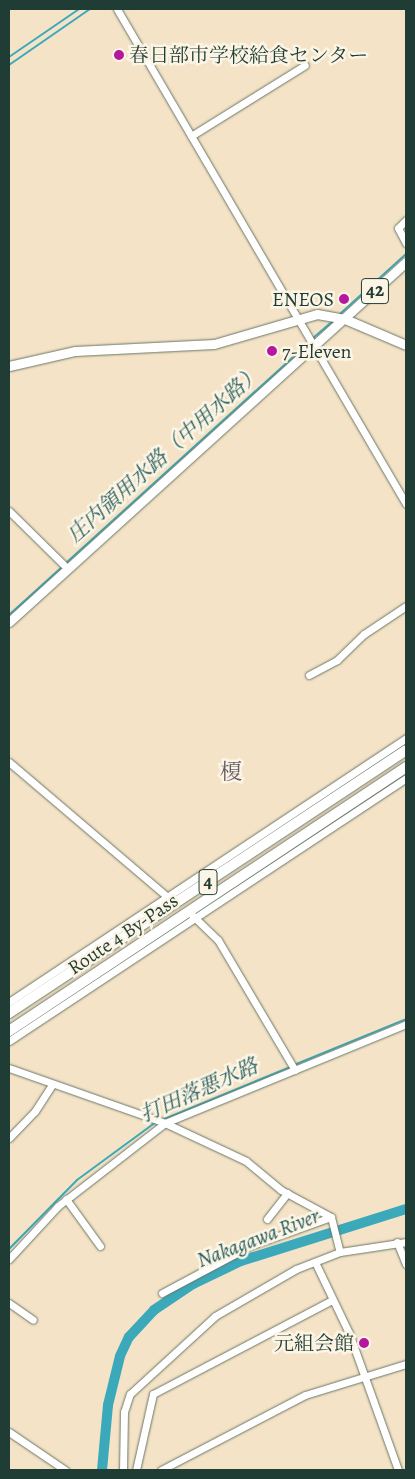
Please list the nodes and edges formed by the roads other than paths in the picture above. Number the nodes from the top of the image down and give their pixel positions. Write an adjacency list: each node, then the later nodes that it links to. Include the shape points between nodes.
1 (117, 9): 3 (street)
2 (305, 65): 3 (street)
3 (191, 136): 7 (street)
4 (406, 220): 5 (street, via 398,228)
5 (406, 243)
6 (406, 262): 8 (main road, 42)
7 (296, 317): 8 (main road, via 317,314); 10 (street); 11 (main road, via 214,344 75,351)
8 (345, 319): 9 (main road); 10 (main road, 42)
9 (406, 344)
10 (315, 346): 12 (street); 14 (main road, 42)
11 (9, 366)
12 (406, 504)
13 (9, 511): 14 (street)
14 (67, 568): 16 (main road, 42)
15 (406, 606): 17 (street, via 364,634 337,660)
16 (9, 622)
17 (309, 676)
18 (406, 738): 23 (street)
19 (406, 750): 23 (highway, Route 4 By-Pass / 4)
20 (9, 762): 23 (street)
21 (406, 767): 24 (highway, Route 4 By-Pass / 4)
22 (406, 778): 24 (street)
23 (171, 900): 25 (street); 26 (highway, Route 4 By-Pass / 4)
24 (192, 915): 28 (highway, Route 4 By-Pass / 4); 31 (street, via 218,940)
25 (9, 1002)
26 (9, 1013)
27 (406, 1024): 31 (street)
28 (14, 1030): 29 (street)
29 (9, 1040)
30 (9, 1068): 32 (street)
31 (295, 1070): 33 (street)
32 (52, 1085): 33 (street); 34 (street, via 35,1111)
33 (165, 1123): 35 (street, via 246,1161); 36 (street)
34 (9, 1138)
35 (288, 1193): 37 (street); 38 (street)
36 (66, 1199): 41 (street); 43 (street)
37 (331, 1217): 42 (street); 46 (street, via 250,1246)
38 (266, 1219)
39 (397, 1242): 40 (street); 42 (street); 45 (street)
40 (406, 1242)
41 (100, 1246)
42 (340, 1252): 44 (street)
43 (9, 1259)
44 (315, 1262): 47 (street); 54 (street, via 228,1305 136,1387 124,1412)
45 (406, 1264)
46 (162, 1293)
47 (332, 1300): 51 (street); 55 (street, via 153,1394)
48 (9, 1302): 49 (street)
49 (33, 1320)
50 (406, 1364): 51 (street)
51 (366, 1377): 56 (street, via 305,1395); 57 (street)
52 (9, 1432): 53 (street)
53 (65, 1470)
54 (123, 1470)
55 (136, 1470)
56 (161, 1470)
57 (398, 1470)

